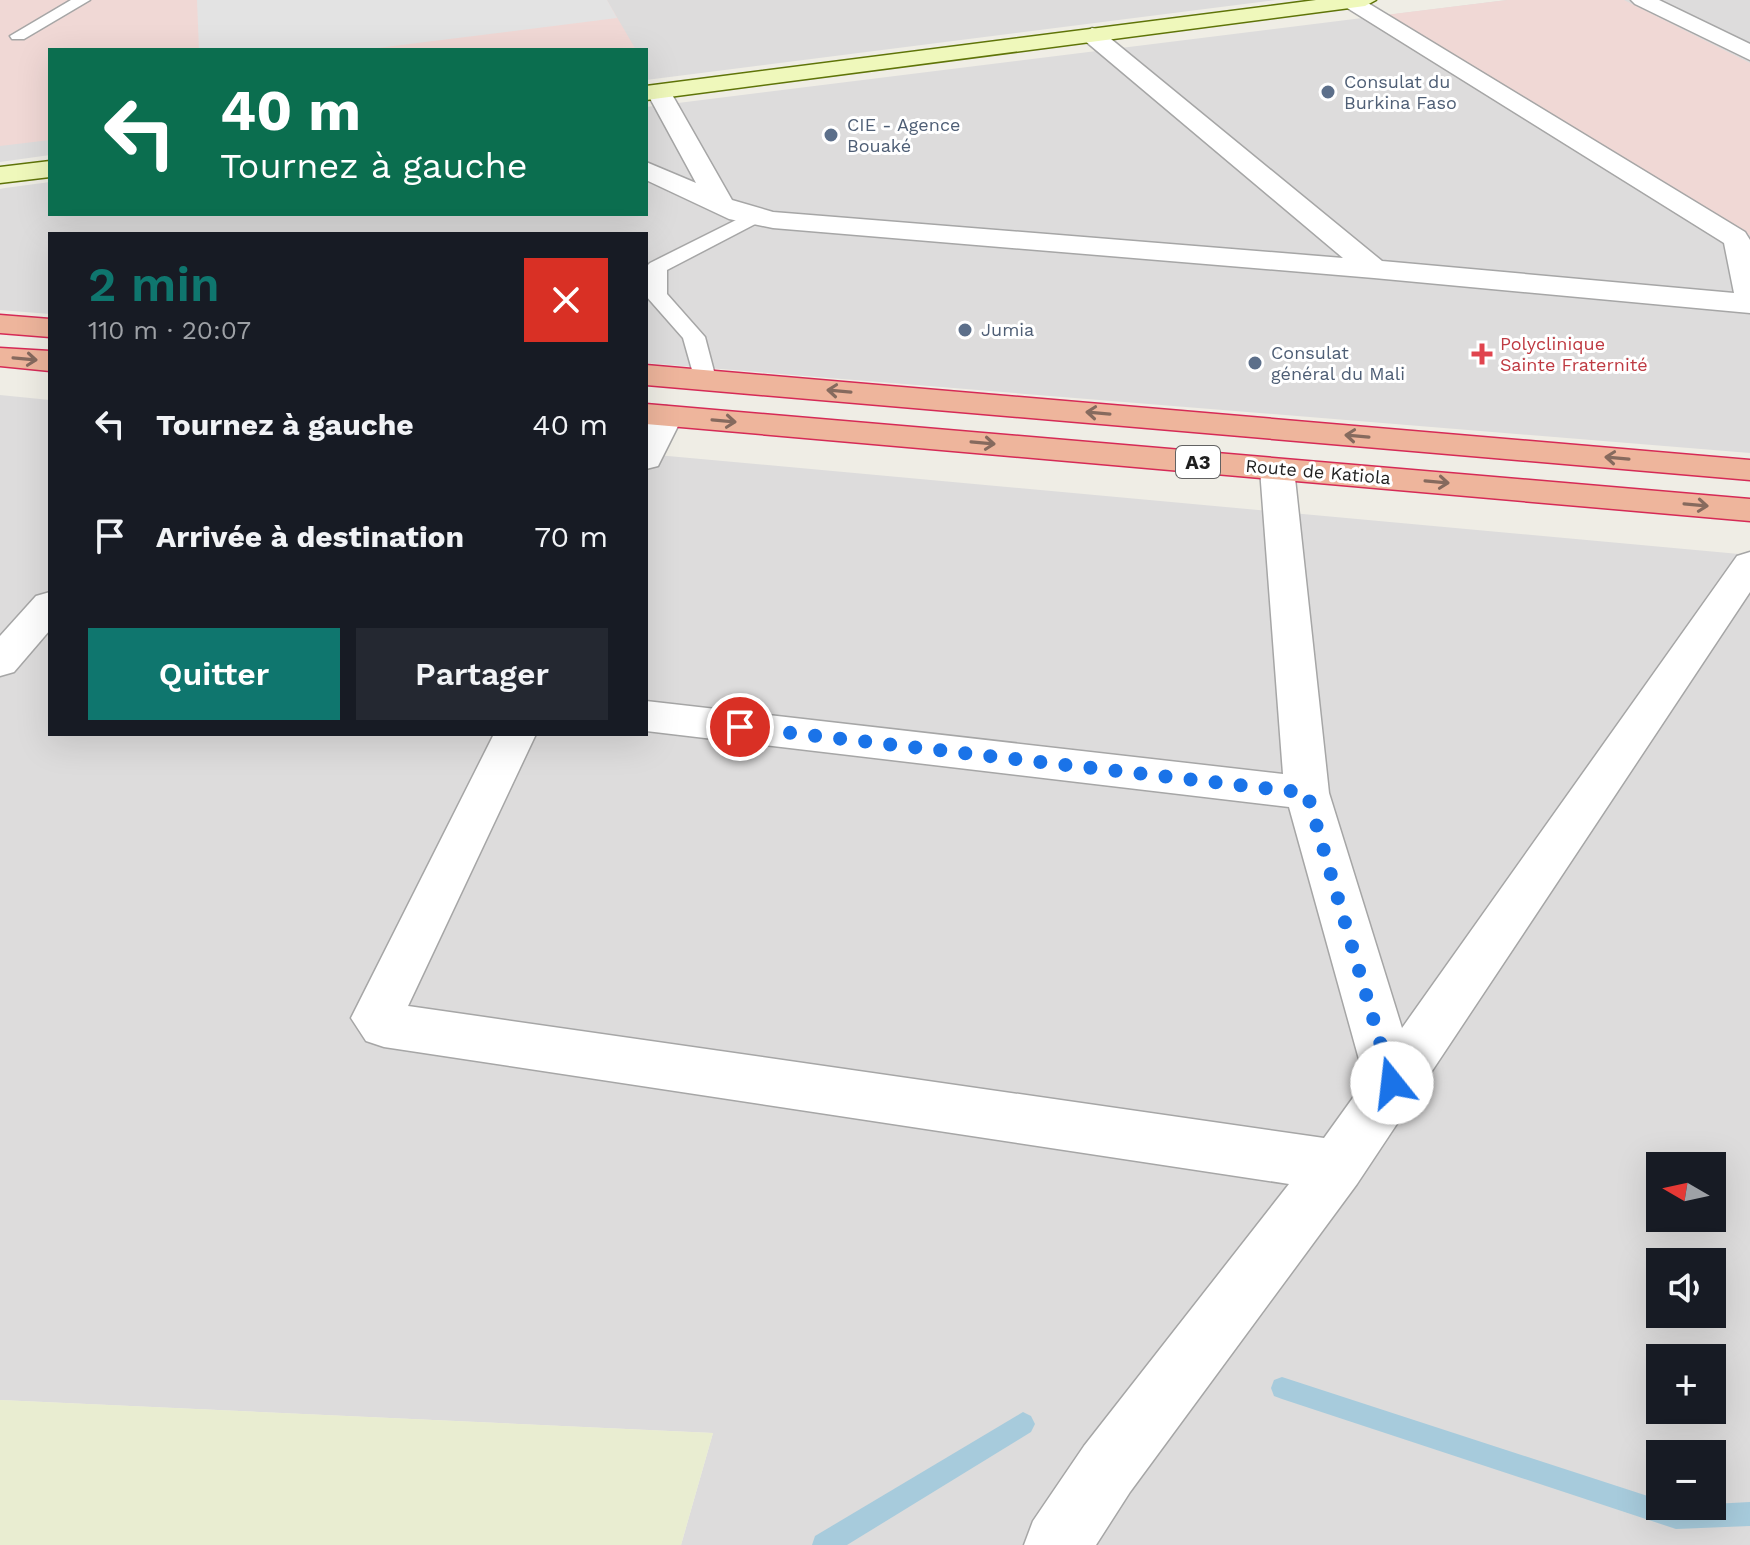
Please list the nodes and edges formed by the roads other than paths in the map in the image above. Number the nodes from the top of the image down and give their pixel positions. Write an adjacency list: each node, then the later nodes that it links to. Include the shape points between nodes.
1 (82, 0): 5 (lane)
2 (1642, 0): 6 (street)
3 (1358, 1): 4 (main road); 14 (street, via 1735,238)
4 (1092, 35): 7 (main road); 13 (street)
5 (18, 36)
6 (1750, 53)
7 (652, 92): 11 (street)
8 (48, 169): 10 (main road)
9 (648, 171): 11 (street)
10 (0, 175)
11 (722, 206): 12 (street)
12 (754, 217): 13 (street); 20 (lane, via 657,267 656,295 694,337)
13 (1374, 269): 14 (street)
14 (1750, 302)
15 (0, 324): 16 (highway)
16 (48, 328)
17 (0, 357): 18 (highway, one-way to 18)
18 (48, 361)
19 (648, 375): 20 (highway, Route de Katiola / A3)
20 (704, 379): 24 (highway, Route de Katiola / A3, one-way to 20)
21 (656, 415): 22 (street); 23 (highway, Route de Katiola / A3, one-way to 23)
22 (648, 450)
23 (1277, 469): 25 (highway, Route de Katiola / A3, one-way to 25); 31 (street)
24 (1750, 470)
25 (1750, 510)
26 (1750, 564): 32 (street)
27 (48, 608): 28 (street)
28 (17, 648)
29 (648, 716): 31 (street)
30 (514, 736): 33 (street, via 377,1018 384,1025)
31 (1307, 793): 32 (street)
32 (1392, 1083): 33 (street)
33 (1337, 1166): 34 (street, via 1107,1469)
34 (1057, 1545)

